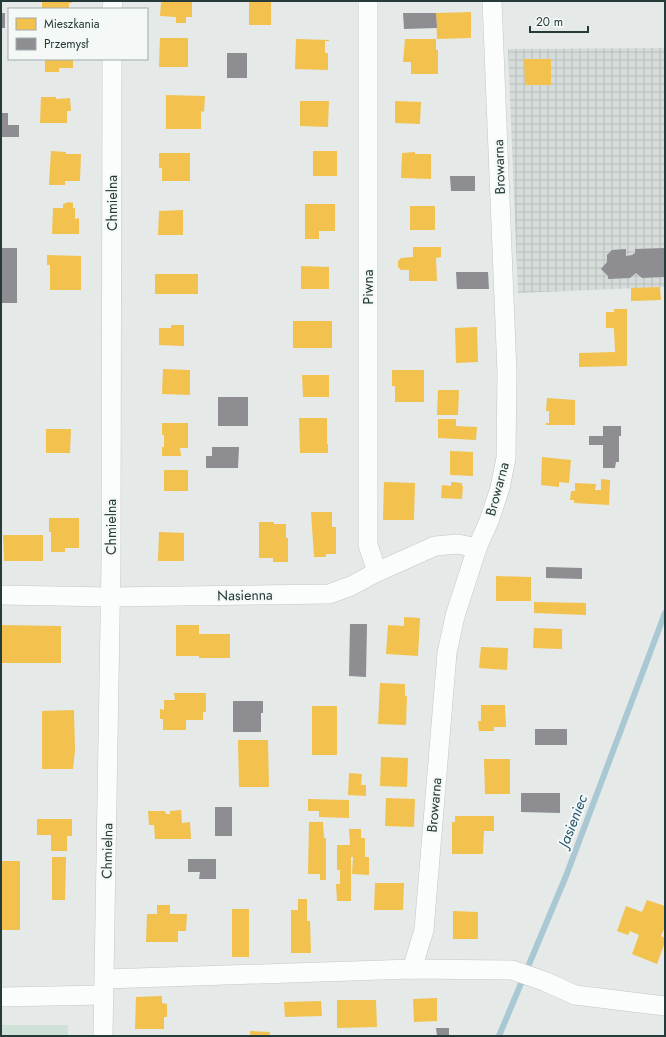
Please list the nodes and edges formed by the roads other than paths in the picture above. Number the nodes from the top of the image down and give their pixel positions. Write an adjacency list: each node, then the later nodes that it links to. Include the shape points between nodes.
1 (368, 1): 5 (street, Piwna, via 368,545)
2 (492, 1): 4 (street, Browarna, via 507,373 506,458 500,488)
3 (112, 60): 7 (street, Chmielna)
4 (477, 548): 5 (street, Nasienna, via 458,544 435,546); 8 (street, Browarna, via 455,616 447,653 424,930)
5 (377, 572): 7 (street, Nasienna, via 329,594)
6 (1, 595): 7 (street, Nasienna)
7 (110, 597): 9 (street, Chmielna)
8 (412, 969): 9 (street); 11 (street, via 512,970 575,995)
9 (104, 987): 10 (street); 12 (street, Chmielna)
10 (1, 997)
11 (665, 1006)
12 (103, 1036)

